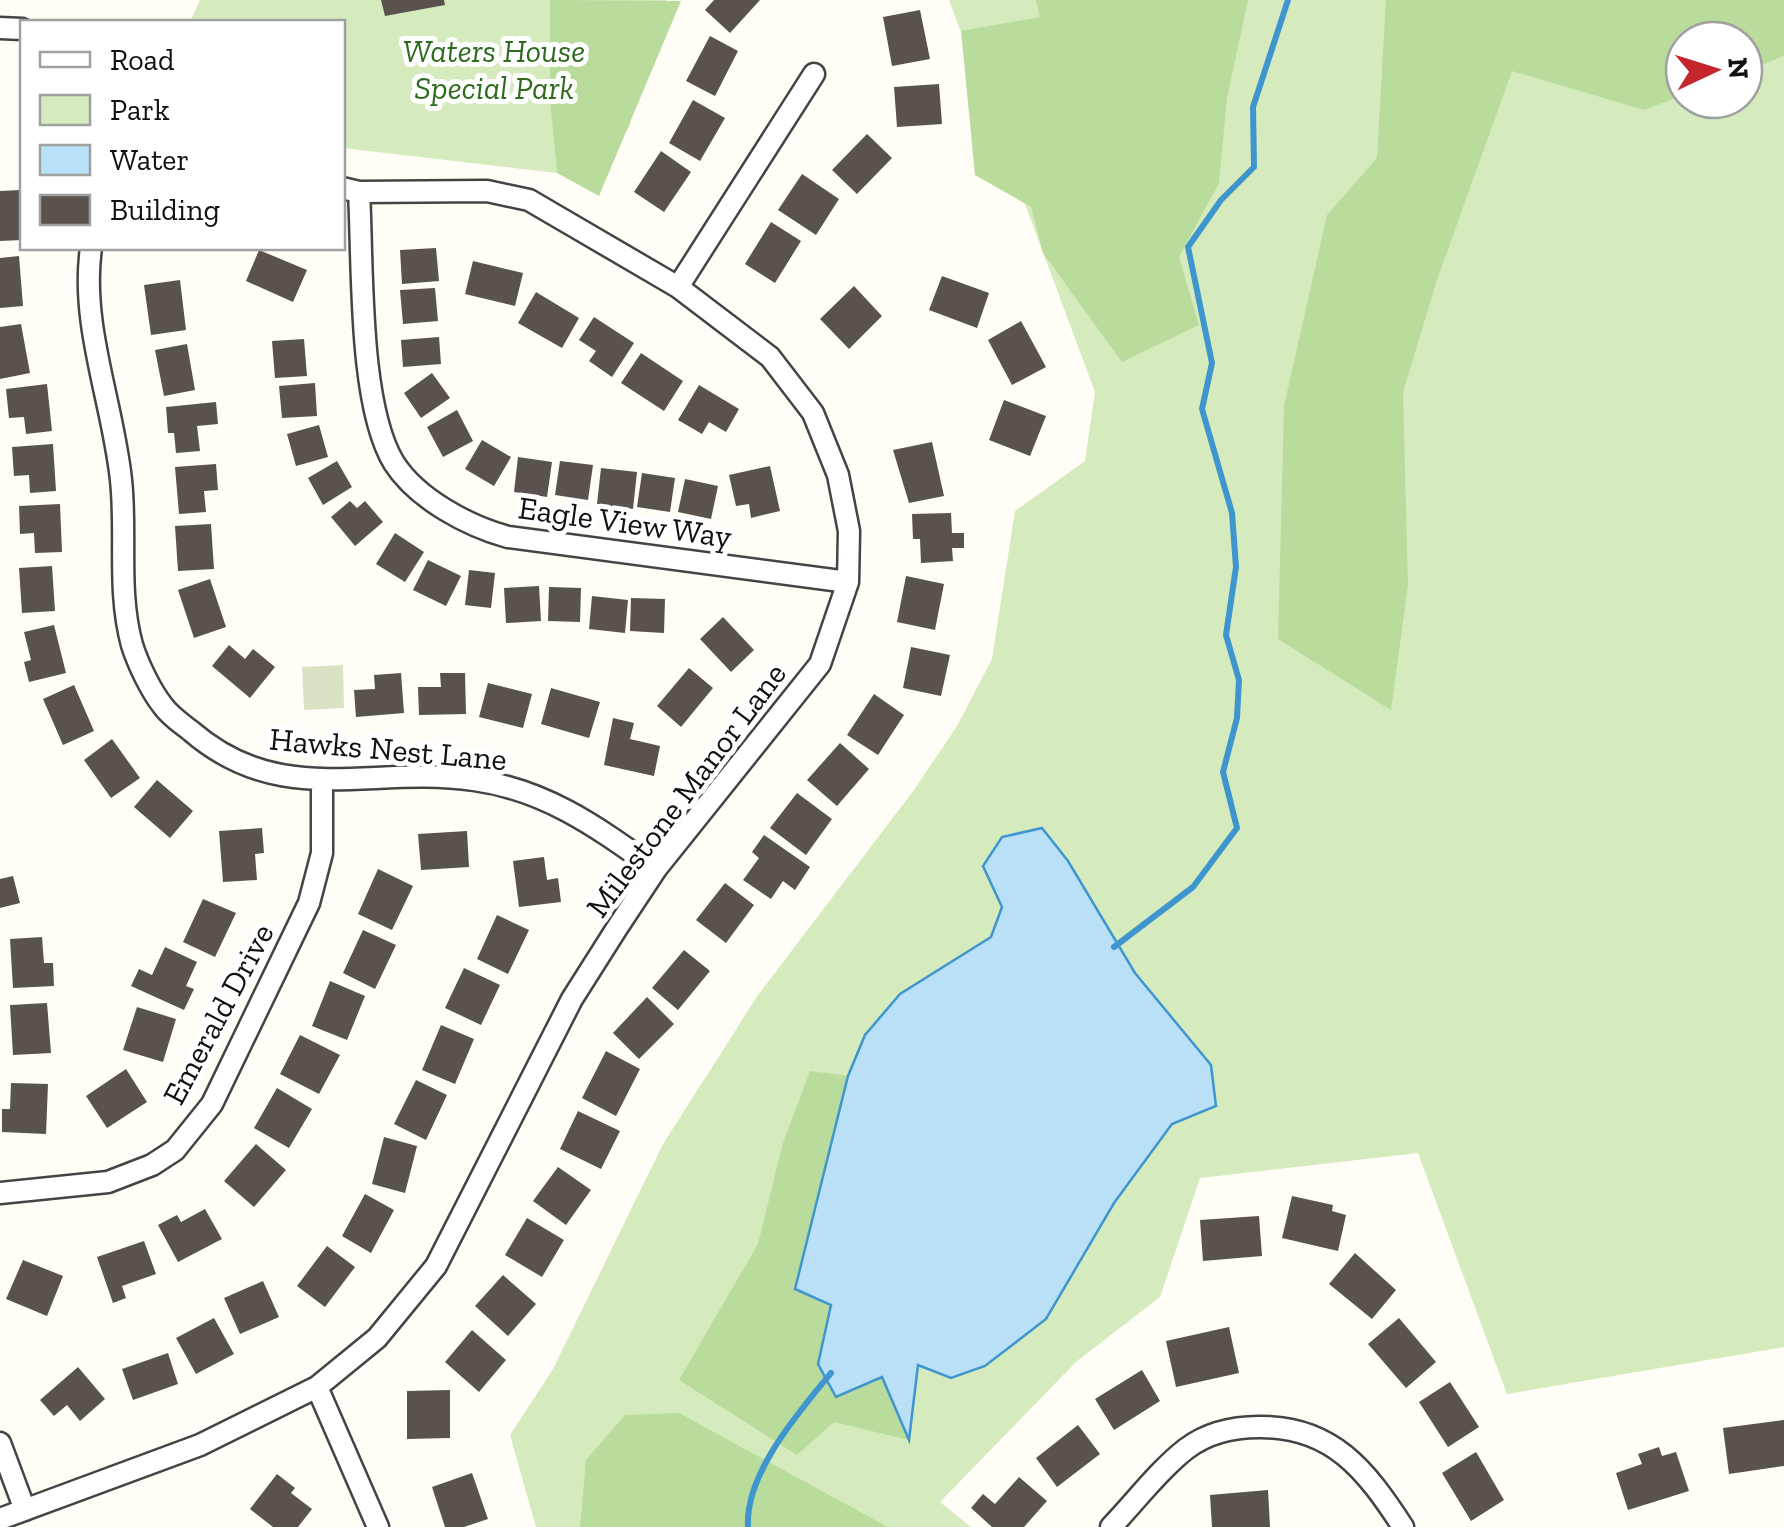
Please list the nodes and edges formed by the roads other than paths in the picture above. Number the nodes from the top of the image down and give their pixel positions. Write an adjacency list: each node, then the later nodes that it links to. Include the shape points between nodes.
1 (814, 74): 4 (street)
2 (351, 190): 4 (street, Milestone Manor Lane, via 487,191 530,200); 5 (street, Eagle View Way, via 372,409 395,464 424,494 476,528 508,537)
3 (90, 250): 6 (street, Hawks Nest Lane, via 91,324 122,482 124,607 133,650 163,708 214,752 272,776)
4 (678, 287): 5 (street, Milestone Manor Lane, via 770,356 813,412 838,475 849,531)
5 (848, 582): 7 (street, Milestone Manor Lane, via 820,664)
6 (322, 780): 7 (street, Hawks Nest Lane, via 426,776 521,790 581,816); 8 (street, Emerald Drive, via 322,853 310,903 212,1104 175,1150 152,1165 108,1182)
7 (656, 869): 9 (street, Milestone Manor Lane, via 572,999 436,1266 377,1338)
8 (0, 1194)
9 (316, 1387): 11 (street, Milestone Manor Lane, via 200,1446); 13 (street)
10 (0, 1443): 11 (street)
11 (25, 1510): 12 (street, Milestone Manor Lane)
12 (0, 1519)
13 (378, 1527)
14 (1111, 1527): 15 (street, via 1186,1449 1243,1427 1309,1432 1334,1446 1369,1476)
15 (1403, 1527)

